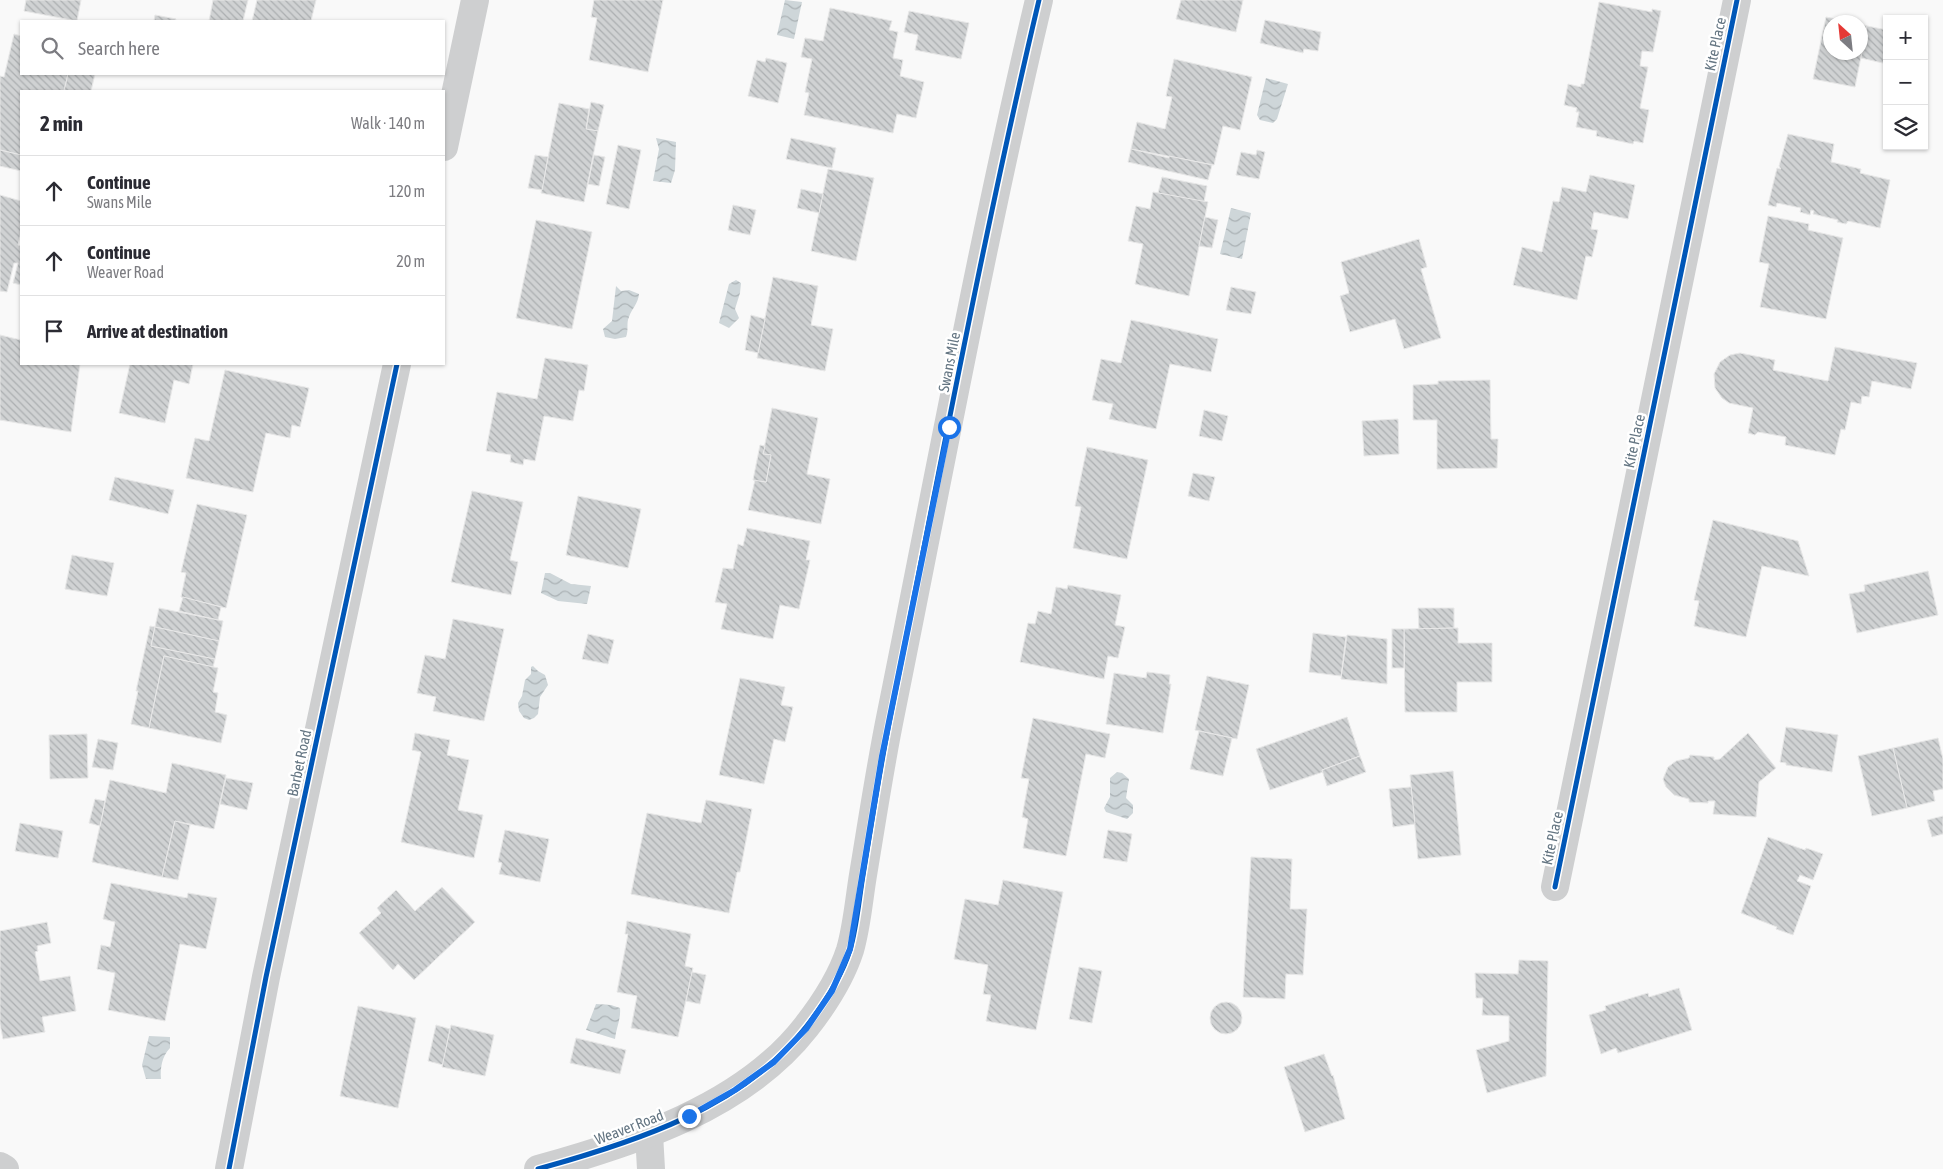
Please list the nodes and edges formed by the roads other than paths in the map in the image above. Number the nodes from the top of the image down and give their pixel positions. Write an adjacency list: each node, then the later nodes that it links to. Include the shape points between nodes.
1 (475, 0): 4 (street)
2 (1039, 0): 7 (street, Swans Mile, via 1004,148 882,756 850,949 832,991 806,1029)
3 (1737, 0): 6 (street, Kite Place)
4 (445, 134)
5 (397, 365): 11 (street, Barbet Road, via 268,967)
6 (1554, 887)
7 (774, 1062): 8 (street, Weaver Road, via 735,1090)
8 (649, 1134): 12 (street, Weaver Road); 13 (street)
9 (0, 1166): 10 (street)
10 (5, 1169)
11 (229, 1169)
12 (538, 1169)
13 (651, 1169)

